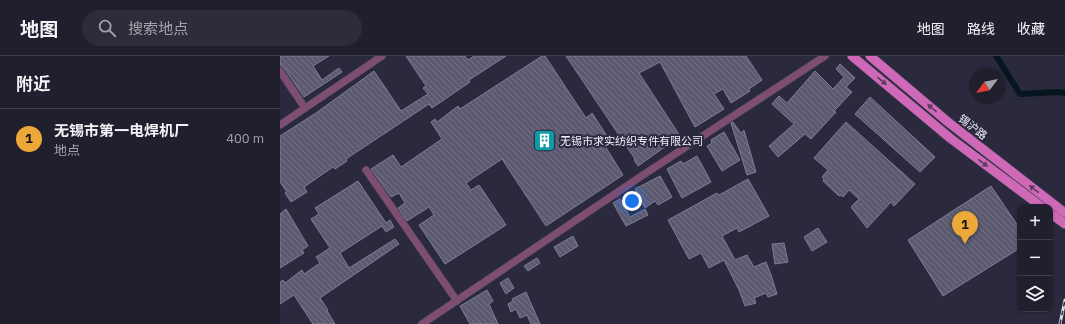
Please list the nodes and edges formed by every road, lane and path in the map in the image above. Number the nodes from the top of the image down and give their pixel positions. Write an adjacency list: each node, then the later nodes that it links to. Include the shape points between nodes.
1 (382, 56): 6 (street)
2 (825, 56): 13 (street)
3 (852, 56): 9 (main road, 锡沪路, one-way to 9, via 950,138)
4 (870, 56): 10 (main road, 锡沪路, one-way to 4, via 948,122)
5 (280, 71): 6 (street)
6 (305, 108): 7 (street)
7 (280, 125)
8 (366, 170): 13 (street)
9 (1038, 204)
10 (1065, 212)
11 (1053, 215): 12 (main road)
12 (1065, 224)
13 (457, 301): 14 (street)
14 (422, 324)

